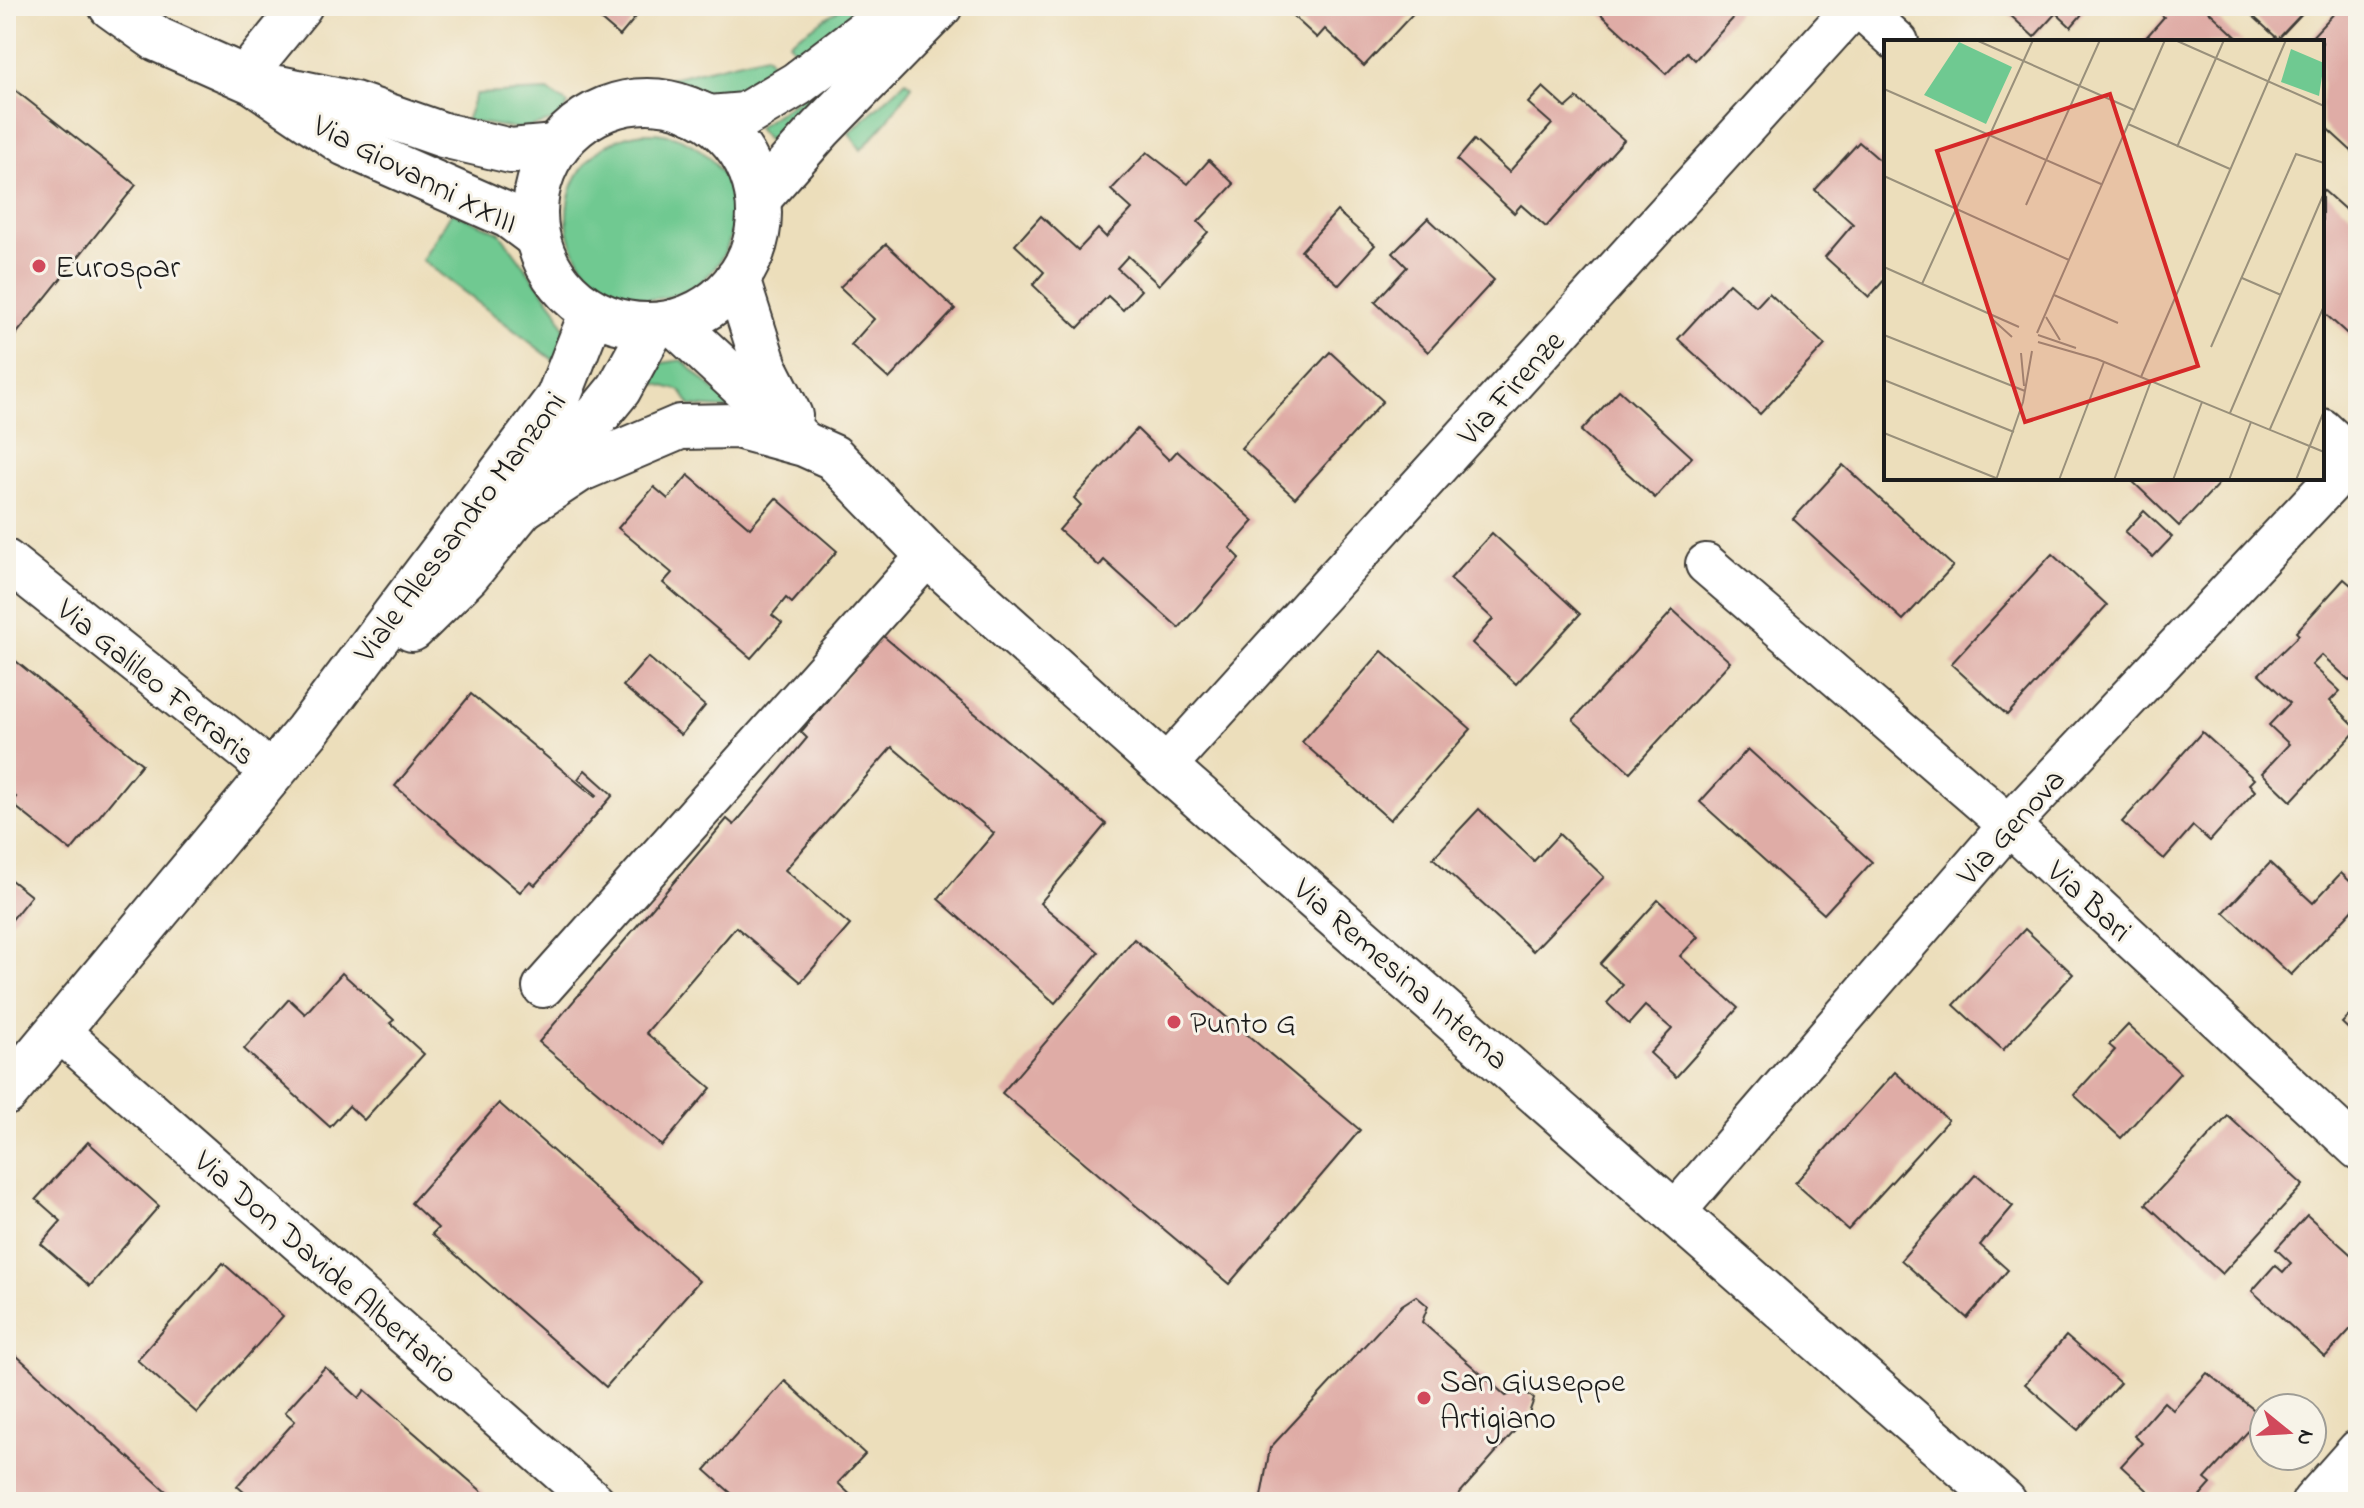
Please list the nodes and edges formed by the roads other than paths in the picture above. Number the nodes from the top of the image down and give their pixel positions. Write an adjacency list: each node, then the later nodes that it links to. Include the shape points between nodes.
1 (111, 6): 7 (street, Via Giovanni XXIII, via 157,39)
2 (302, 6): 7 (street)
3 (899, 6): 8 (street, via 797,84 745,115)
4 (940, 6): 10 (street)
5 (1857, 6): 6 (street); 23 (street, Via Firenze)
6 (1896, 40)
7 (249, 80): 9 (street, Via Giovanni XXIII, via 354,104 443,135 511,151); 11 (street, Via Giovanni XXIII, via 346,144 509,216)
8 (694, 111): 9 (street, via 644,101 610,106 589,116); 10 (street, via 745,158)
9 (555, 147): 11 (street, via 537,191)
10 (758, 199): 12 (street, via 755,243)
11 (537, 237): 13 (street, via 563,287)
12 (737, 279): 14 (street, via 709,306); 16 (street, via 765,367)
13 (592, 312): 14 (street, via 614,321); 22 (street, Viale Alessandro Manzoni, via 558,398)
14 (664, 324): 16 (street, Via Remesina Interna); 18 (street, Viale Alessandro Manzoni)
15 (2324, 431): 17 (street)
16 (804, 444): 18 (street, Via Remesina Interna, via 737,426 680,427 579,470); 19 (street, Via Remesina Interna, via 833,457)
17 (2357, 458): 25 (street, Via Genova)
18 (526, 505): 22 (street, Viale Alessandro Manzoni, via 467,575)
19 (928, 555): 23 (street, Via Remesina Interna); 26 (street)
20 (6, 560): 24 (street, Via Galileo Ferraris)
21 (1706, 564): 25 (street, Via Bari)
22 (307, 731): 24 (street, Viale Alessandro Manzoni)
23 (1165, 767): 30 (street, Via Remesina Interna)
24 (269, 774): 27 (street, Viale Alessandro Manzoni)
25 (2009, 825): 29 (street, Via Bari); 30 (street, Via Genova)
26 (543, 987)
27 (59, 1031): 28 (street, Viale Alessandro Manzoni); 32 (street, Via Don Davide Albertario)
28 (6, 1093)
29 (2358, 1149)
30 (1676, 1211): 33 (street, Via Remesina Interna)
31 (2358, 1450): 34 (street)
32 (595, 1502)
33 (2004, 1502)
34 (2312, 1502)

